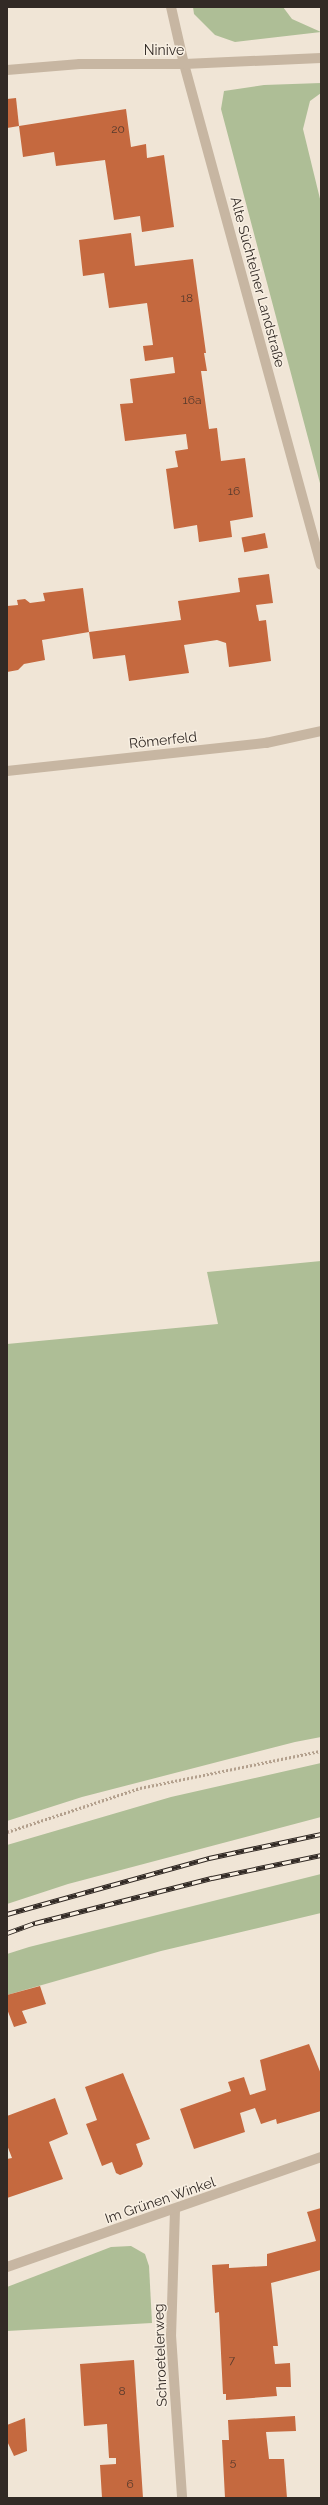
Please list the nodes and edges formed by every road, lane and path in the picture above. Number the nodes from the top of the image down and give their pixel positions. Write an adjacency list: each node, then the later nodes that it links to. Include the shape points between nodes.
1 (170, 7): 3 (street, Alte Süchtelner Landstraße)
2 (321, 58): 3 (street, Ninive)
3 (184, 64): 4 (street, Ninive, via 80,64); 5 (street, Alte Süchtelner Landstraße)
4 (7, 70)
5 (321, 565)
6 (321, 731): 7 (street, Römerfeld, via 266,743)
7 (7, 771)
8 (321, 1751): 9 (path, via 140,1788)
9 (7, 1832)
10 (321, 2157): 11 (street, Im Grünen Winkel)
11 (175, 2210): 12 (street, Im Grünen Winkel); 13 (street, Schroetelerweg, via 171,2335)
12 (7, 2267)
13 (182, 2498)

